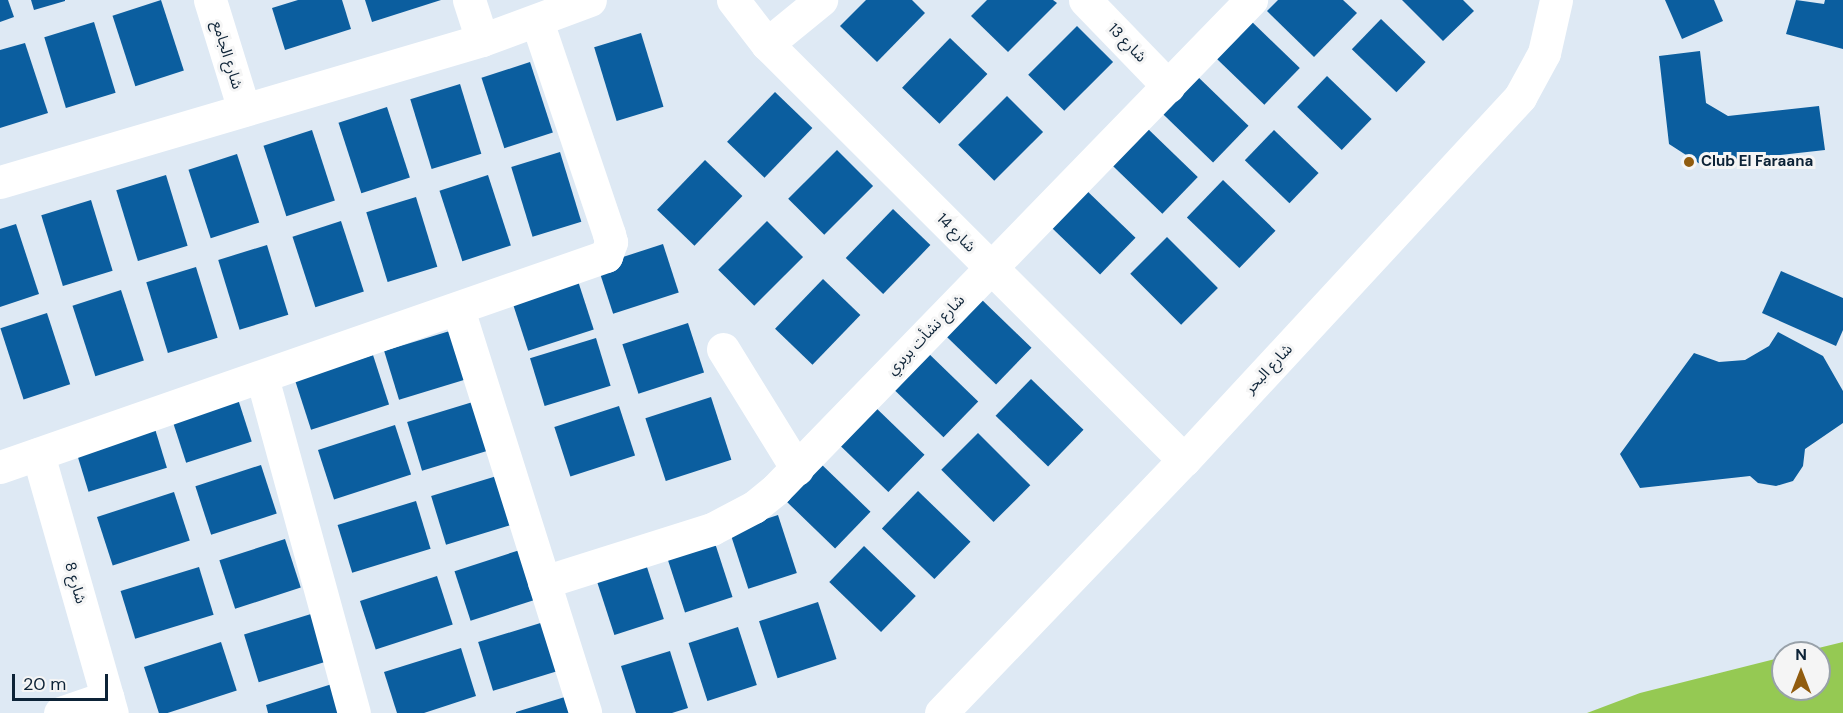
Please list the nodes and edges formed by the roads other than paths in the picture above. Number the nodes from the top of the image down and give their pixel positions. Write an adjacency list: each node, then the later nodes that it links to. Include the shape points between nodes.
1 (210, 0): 13 (street, شارع الجامع)
2 (469, 0): 10 (street)
3 (590, 0): 9 (street)
4 (733, 0): 11 (street, شارع 14)
5 (821, 0): 11 (street)
6 (1086, 0): 12 (street, شارع 13)
7 (1251, 0): 12 (street, شارع نشأت بربري)
8 (1556, 0): 20 (street, شارع البحر, via 1544,53 1520,97)
9 (537, 21): 10 (street); 16 (street, via 609,234 609,251 601,260)
10 (482, 40): 13 (street)
11 (767, 44): 15 (street, شارع 14)
12 (1168, 86): 15 (street, شارع نشأت بربري)
13 (244, 110): 14 (street)
14 (0, 182)
15 (991, 268): 20 (street, شارع 14); 22 (street, شارع نشأت بربري)
16 (458, 309): 18 (street); 23 (street)
17 (723, 349): 22 (street)
18 (262, 377): 19 (street); 26 (street)
19 (38, 454): 21 (street); 24 (street, شارع 8)
20 (1184, 460): 28 (street, شارع البحر)
21 (0, 467)
22 (797, 469): 23 (street, شارع نشأت بربري, via 733,519)
23 (544, 582): 27 (street)
24 (110, 705): 25 (street)
25 (60, 713)
26 (354, 713)
27 (585, 713)
28 (941, 713)

